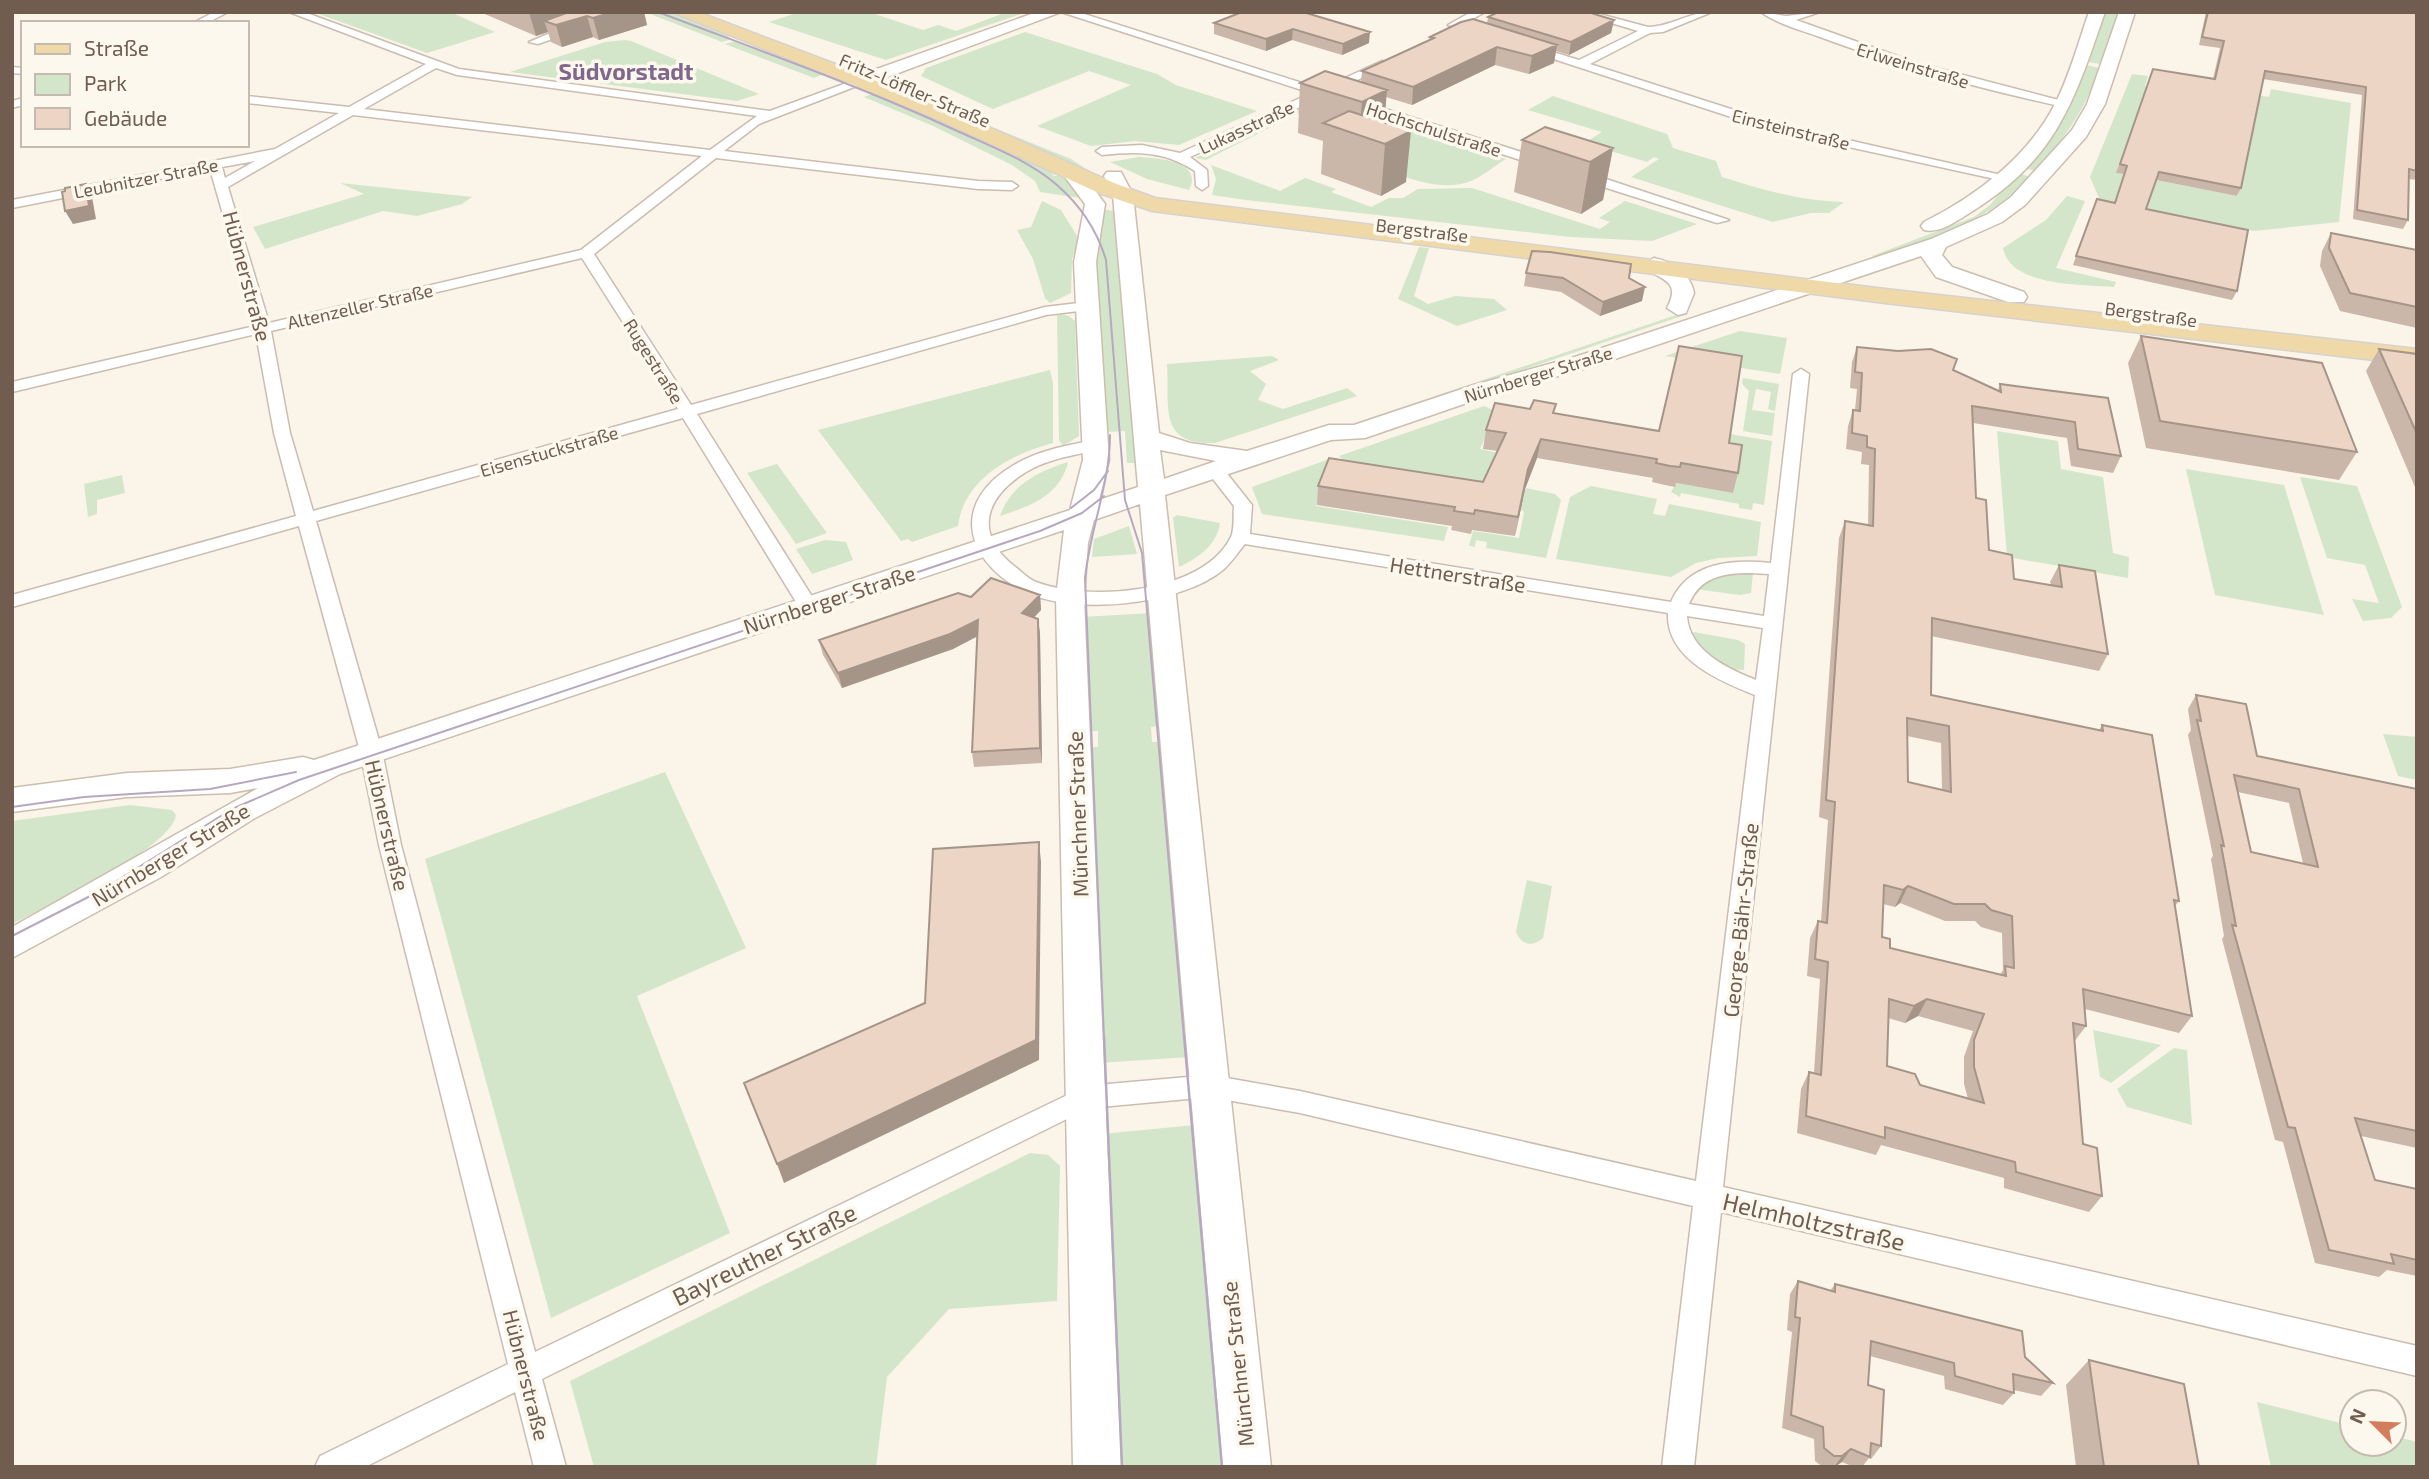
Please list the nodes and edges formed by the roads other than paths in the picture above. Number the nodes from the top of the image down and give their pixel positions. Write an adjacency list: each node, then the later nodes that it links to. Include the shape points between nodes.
1 (223, 12): 16 (street)
2 (294, 12): 23 (street)
3 (625, 12): 19 (street)
4 (681, 12): 24 (main road, Fritz-Löffler-Straße)
5 (713, 12): 24 (main road, Fritz-Löffler-Straße)
6 (1053, 12): 24 (main road)
7 (1066, 12): 25 (street, Hochschulstraße)
8 (1480, 12): 18 (street, via 1453,25 1456,32)
9 (1579, 12): 17 (street)
10 (1707, 12): 17 (street)
11 (1766, 12): 15 (street, Erlweinstraße)
12 (1815, 12): 15 (street)
13 (2097, 12): 27 (main road)
14 (2127, 12): 43 (main road, via 2096,104 2065,152 2008,210)
15 (1785, 20): 27 (street, Erlweinstraße, via 1937,75)
16 (203, 21)
17 (1648, 30): 22 (street)
18 (1487, 36)
19 (534, 42)
20 (1521, 46): 22 (street, Einsteinstraße)
21 (1396, 59): 25 (street, Lukasstraße)
22 (1582, 63): 36 (street, Einsteinstraße, via 1775,127)
23 (433, 65): 28 (street); 29 (street)
24 (873, 76): 29 (street); 35 (main road, Fritz-Löffler-Straße); 39 (main road, Fritz-Löffler-Straße, via 1071,154)
25 (1321, 93): 33 (street, Lukasstraße); 42 (street, Hochschulstraße)
26 (248, 99): 28 (street)
27 (2064, 103): 36 (main road, via 2031,150)
28 (352, 111): 31 (street, Hübnerstraße); 32 (street)
29 (768, 114): 32 (street)
30 (1102, 151): 33 (street, via 1144,149)
31 (281, 152): 34 (street, Leubnitzer Straße); 37 (street, Hübnerstraße)
32 (713, 153): 38 (street); 44 (street)
33 (1183, 156): 40 (street, via 1201,170)
34 (215, 165): 37 (street, Hübnerstraße); 41 (street, Leubnitzer Straße)
35 (1072, 173): 39 (main road, Bergstraße); 51 (main road, Münchner Straße, via 1095,204 1084,262)
36 (2004, 177): 46 (main road, via 1966,209)
37 (223, 184): 53 (street, Hübnerstraße)
38 (1012, 186)
39 (1118, 186): 45 (main road, Bergstraße, via 1152,204); 48 (main road, Bergstraße, via 1239,209 1558,246 1735,261); 60 (main road, Münchner Straße)
40 (1202, 186)
41 (12, 204)
42 (1722, 219)
43 (1938, 243): 47 (main road); 50 (main road, via 1931,255 1944,272)
44 (586, 253): 53 (street, Altenzeller Straße); 58 (street, Rugestraße)
45 (1654, 264): 49 (main road, Bergstraße); 52 (main road, via 1684,287)
46 (1847, 264): 47 (main road, Bergstraße); 48 (main road, Bergstraße)
47 (1880, 273): 50 (main road, Bergstraße)
48 (1805, 277): 49 (main road, Bergstraße); 55 (main road); 59 (main road, Nürnberger Straße, via 1746,307 1356,433)
49 (1767, 279): 52 (main road, Nürnberger Straße)
50 (2016, 297): 54 (main road, Bergstraße)
51 (1087, 306): 58 (street, Eisenstuckstraße, via 1045,311); 61 (main road, Münchner Straße)
52 (1678, 309): 59 (main road, Nürnberger Straße, via 1351,417)
53 (263, 329): 57 (street, Altenzeller Straße); 66 (street, Hübnerstraße, via 282,433)
54 (2417, 347)
55 (2417, 357)
56 (1801, 374): 69 (street, George-Bähr-Straße)
57 (12, 387)
58 (686, 412): 66 (street, Eisenstuckstraße); 73 (street, Rugestraße)
59 (1329, 432): 62 (main road, Nürnberger Straße)
60 (1146, 437): 62 (main road, via 1187,450); 64 (main road, Münchner Straße)
61 (1096, 445): 65 (main road, Münchner Straße); 68 (street, via 1044,457 1003,481 981,516)
62 (1249, 459): 63 (main road, Nürnberger Straße)
63 (1215, 470): 64 (main road, Nürnberger Straße); 67 (street, via 1241,501 1244,521)
64 (1150, 492): 65 (main road, Nürnberger Straße); 70 (main road, Münchner Straße)
65 (1082, 514): 68 (main road, Nürnberger Straße); 71 (main road, Münchner Straße, via 1073,543)
66 (305, 519): 72 (street, Eisenstuckstraße); 77 (street, Hübnerstraße)
67 (1239, 538): 70 (street, via 1214,568); 74 (street, Hettnerstraße)
68 (985, 547): 71 (street, via 997,564 1018,580); 73 (main road, Nürnberger Straße)
69 (1779, 569): 74 (street, via 1741,567 1705,574 1684,589); 75 (street, George-Bähr-Straße)
70 (1160, 593): 71 (street, via 1113,600); 83 (main road, Münchner Straße)
71 (1070, 597): 84 (main road, Münchner Straße)
72 (12, 601)
73 (808, 606): 77 (main road, Nürnberger Straße)
74 (1678, 609): 75 (street, Hettnerstraße); 76 (street, via 1676,625 1695,653 1727,676)
75 (1773, 624): 76 (street, George-Bähr-Straße)
76 (1765, 691): 85 (street, George-Bähr-Straße)
77 (371, 751): 78 (main road, Nürnberger Straße); 87 (street, Hübnerstraße, via 435,1025)
78 (329, 765): 79 (main road, Nürnberger Straße); 81 (main road, Nürnberger Straße)
79 (192, 783): 80 (main road, Nürnberger Straße, via 127,785); 81 (main road, via 210,789 217,802 210,822)
80 (12, 800)
81 (196, 838): 82 (main road, Nürnberger Straße)
82 (12, 944)
83 (1210, 1086): 84 (street, Bayreuther Straße); 85 (street, Helmholtzstraße, via 1300,1102); 91 (main road, Münchner Straße)
84 (1086, 1097): 87 (street, Bayreuther Straße); 90 (main road, Münchner Straße)
85 (1709, 1197): 86 (street, Helmholtzstraße); 92 (street, George-Bähr-Straße)
86 (2417, 1361)
87 (526, 1371): 88 (street, Bayreuther Straße); 89 (street, Hübnerstraße)
88 (331, 1467)
89 (550, 1467)
90 (1097, 1467)
91 (1247, 1467)
92 (1678, 1467)

